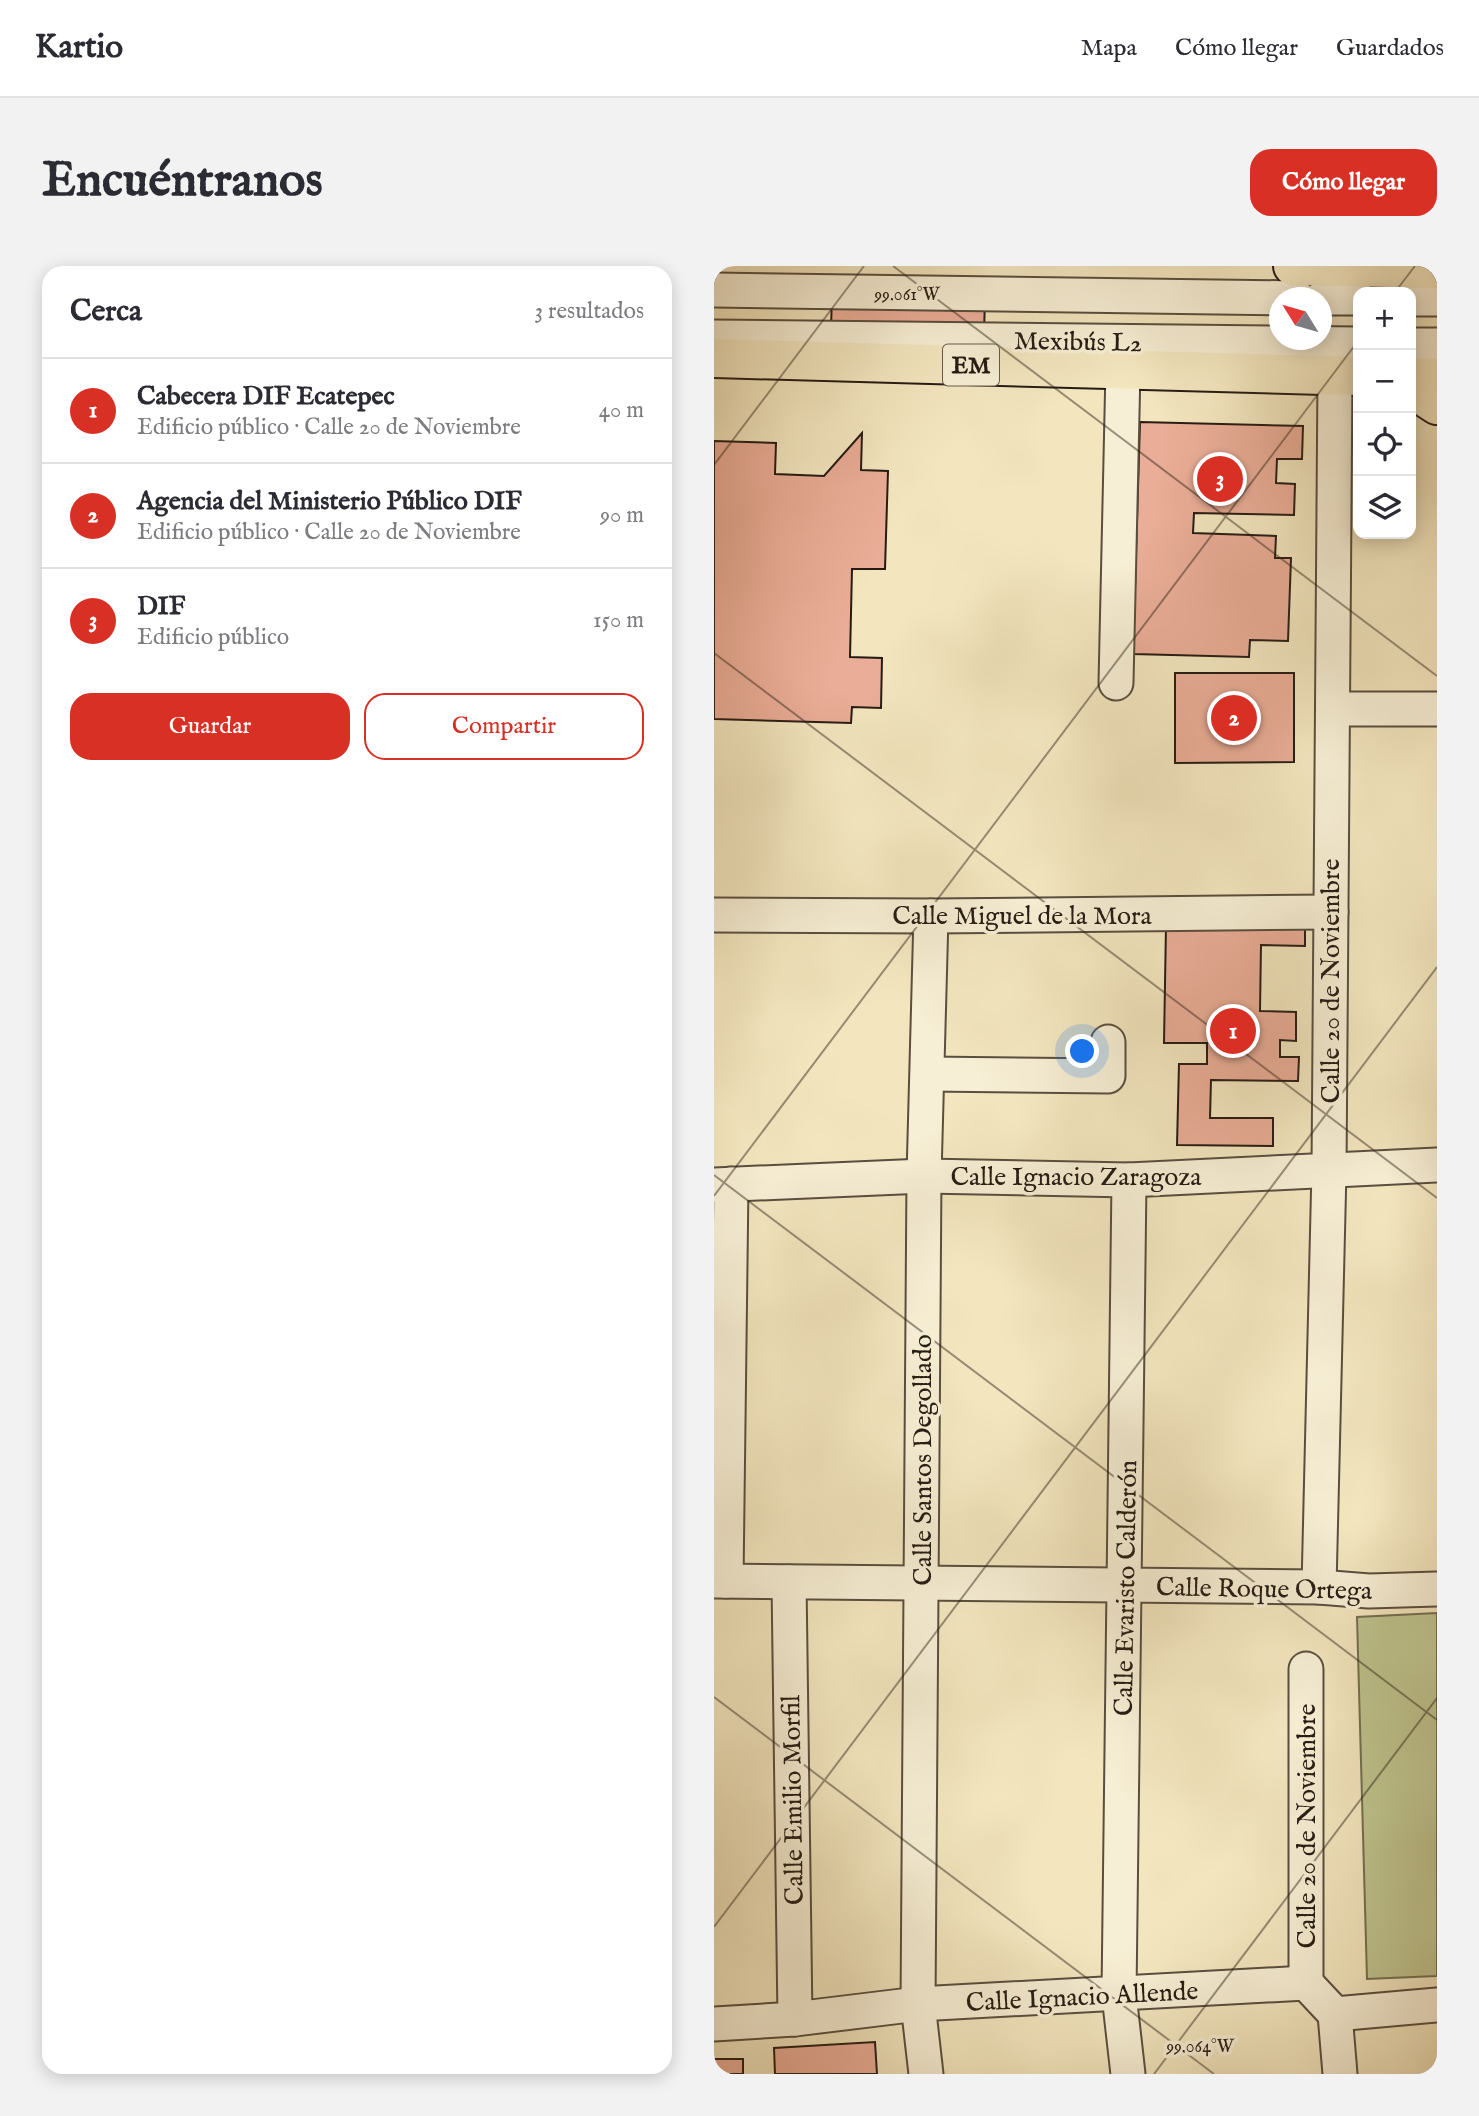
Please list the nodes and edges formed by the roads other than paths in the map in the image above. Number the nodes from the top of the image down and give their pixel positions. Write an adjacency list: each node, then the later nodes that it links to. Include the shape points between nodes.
1 (1437, 269): 2 (main road)
2 (1317, 274): 4 (street)
3 (714, 290): 5 (street, Mexibús L2)
4 (1353, 295)
5 (1269, 298)
6 (1416, 299): 7 (street)
7 (1437, 299)
8 (714, 337): 9 (street, Mexibús L2)
9 (1353, 344)
10 (1416, 345): 11 (street)
11 (1437, 345)
12 (714, 358): 13 (main road, EM)
13 (1123, 369): 14 (main road, EM); 19 (street)
14 (1347, 375): 20 (street, Calle 20 de Noviembre)
15 (1416, 377): 16 (main road)
16 (1437, 378)
17 (1416, 391): 18 (main road)
18 (1437, 405)
19 (1116, 683)
20 (1333, 709): 21 (street); 22 (street, Calle 20 de Noviembre)
21 (1437, 709)
22 (1331, 912): 24 (street, Calle Miguel de la Mora); 28 (street, Calle 20 de Noviembre)
23 (714, 915): 24 (street, Calle Miguel de la Mora)
24 (931, 916): 26 (street, Calle Santos Degollado)
25 (1108, 1042): 26 (street, via 1108,1076)
26 (928, 1074): 29 (street, Calle Santos Degollado)
27 (1437, 1165): 28 (street, Calle Ignacio Zaragoza)
28 (1329, 1170): 30 (street, Calle Ignacio Zaragoza); 36 (street, Calle 20 de Noviembre)
29 (924, 1176): 30 (street, Calle Ignacio Zaragoza); 31 (street, Calle Ignacio Zaragoza); 34 (street, Calle Santos Degollado)
30 (1129, 1180): 35 (street, Calle Evaristo Calderón)
31 (722, 1184): 32 (street)
32 (720, 1581): 33 (street, Calle Roque Ortega)
33 (789, 1582): 34 (street, Calle Roque Ortega); 44 (street, Calle Emilio Morfil)
34 (921, 1583): 35 (street, Calle Roque Ortega); 41 (street, Calle Santos Degollado)
35 (1125, 1586): 36 (street, Calle Roque Ortega); 40 (street, Calle Evaristo Calderón)
36 (1319, 1587): 37 (street, Calle Roque Ortega)
37 (1437, 1589)
38 (1307, 1669): 39 (street, Calle 20 de Noviembre)
39 (1306, 1983): 40 (street, Calle Ignacio Allende); 43 (street)
40 (1119, 1995): 41 (street, Calle Ignacio Allende); 47 (street, Calle Evaristo Calderón)
41 (919, 2004): 44 (street, Calle Ignacio Allende); 46 (street, Calle Santos Degollado)
42 (1437, 2005): 43 (street)
43 (1335, 2014): 48 (street)
44 (795, 2019): 45 (street, Calle Ignacio Allende)
45 (714, 2024)
46 (926, 2074)
47 (1128, 2074)
48 (1340, 2074)

